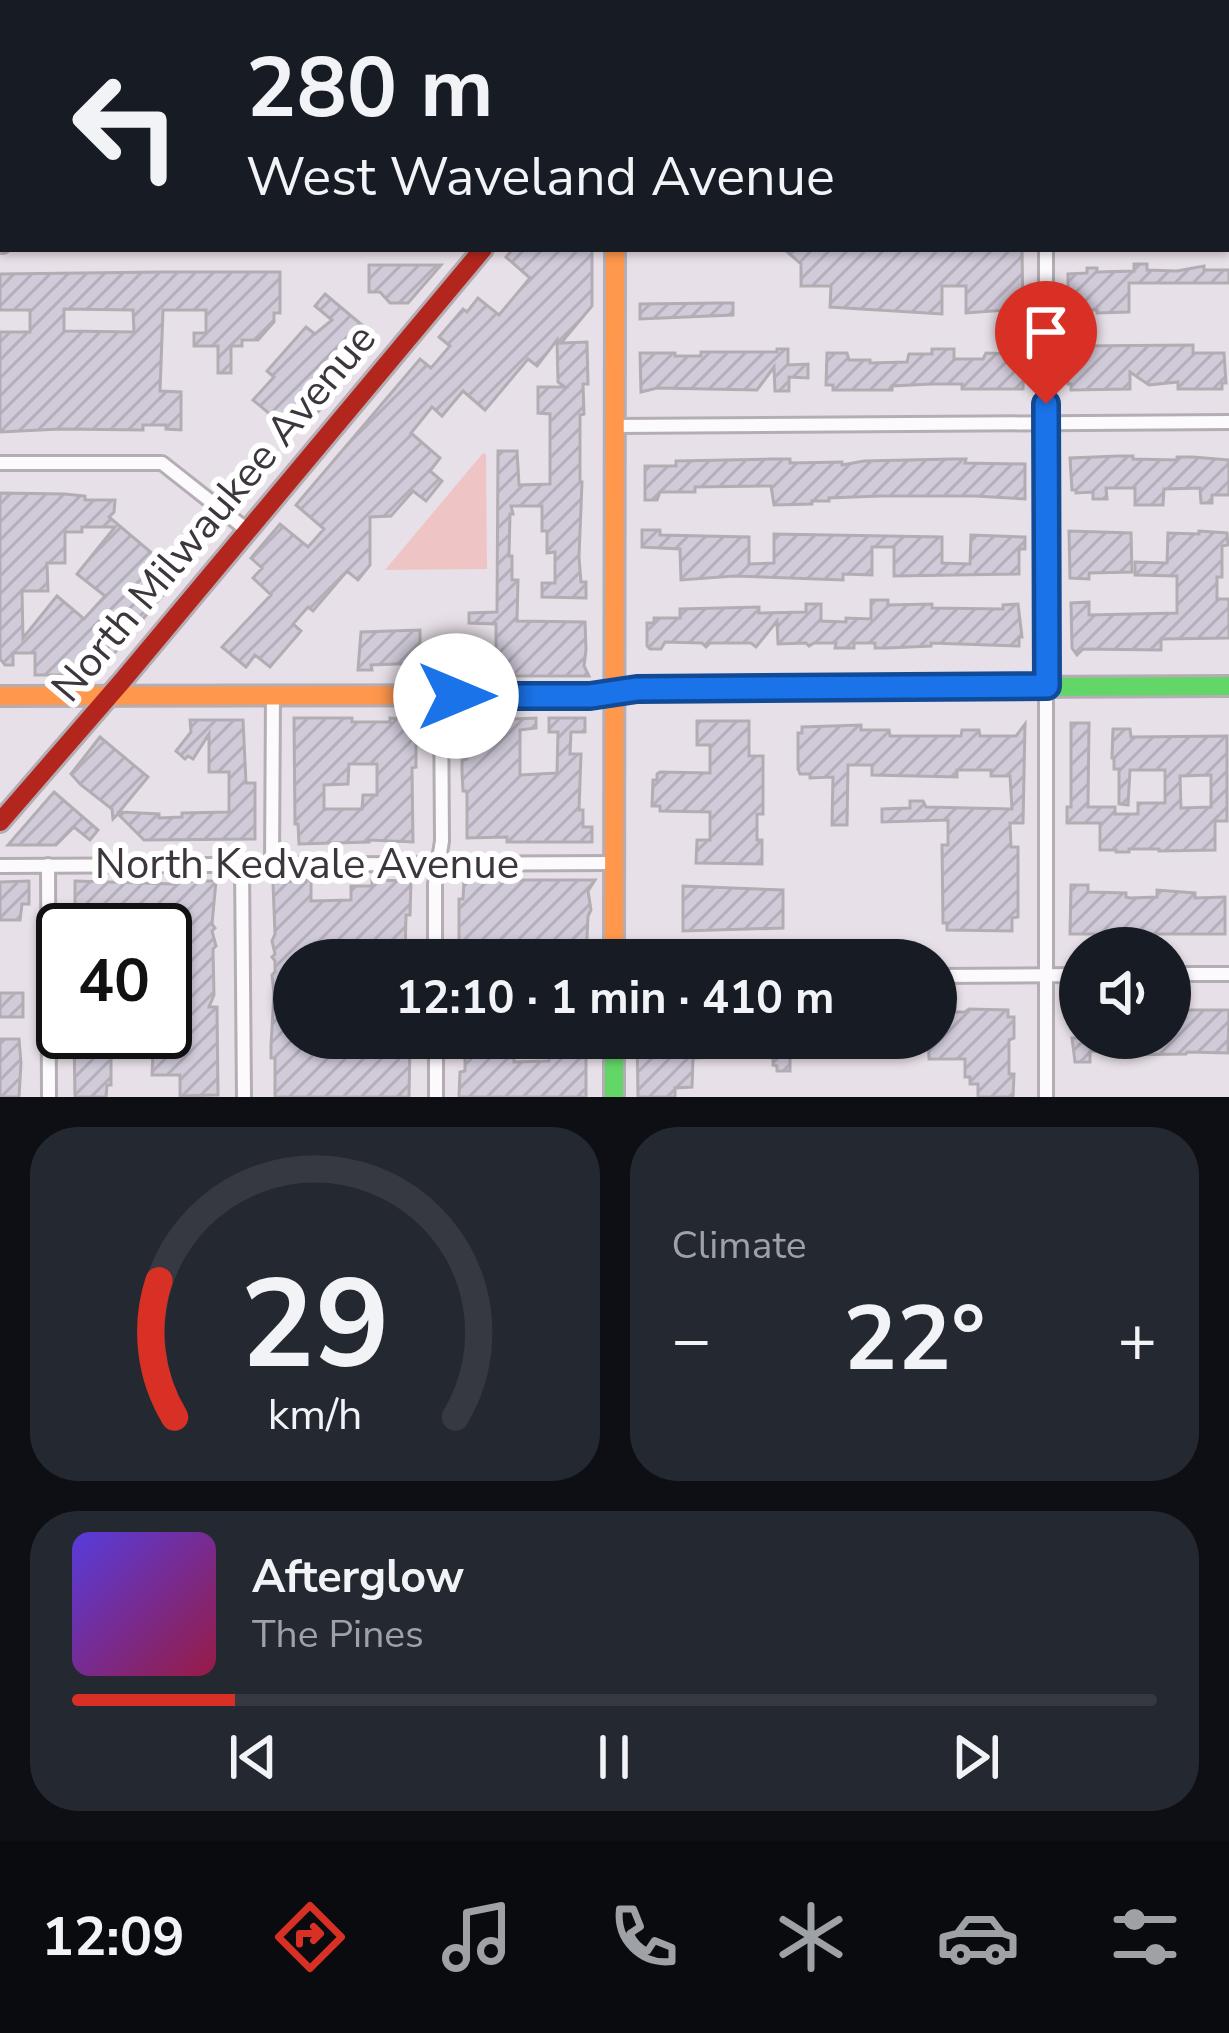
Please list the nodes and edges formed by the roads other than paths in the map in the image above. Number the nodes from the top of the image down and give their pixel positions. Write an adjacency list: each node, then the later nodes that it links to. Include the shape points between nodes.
1 (476, 252): 8 (street, North Milwaukee Avenue)
2 (615, 252): 6 (street)
3 (1046, 252): 5 (street)
4 (1229, 422): 5 (street)
5 (1046, 423): 6 (street); 9 (street)
6 (614, 426): 11 (street)
7 (0, 463): 8 (street, via 162,463)
8 (247, 530): 13 (street, North Milwaukee Avenue)
9 (1047, 686): 10 (street); 11 (street); 27 (street)
10 (1229, 686)
11 (614, 693): 15 (street); 17 (street)
12 (0, 696): 13 (street)
13 (110, 696): 14 (street); 16 (street, North Milwaukee Avenue)
14 (272, 696): 15 (street); 19 (street)
15 (441, 696): 20 (street)
16 (0, 823)
17 (614, 863): 20 (street, North Kedvale Avenue); 24 (street)
18 (242, 864): 19 (street, North Kedvale Avenue); 22 (street, North Kedvale Avenue); 33 (street)
19 (272, 864): 20 (street, North Kedvale Avenue)
20 (439, 864): 23 (street)
21 (0, 866): 22 (street, North Kedvale Avenue)
22 (48, 866): 32 (street)
23 (436, 939)
24 (614, 939)
25 (1191, 974): 26 (street)
26 (1229, 974)
27 (1048, 975): 28 (street); 29 (street); 36 (street)
28 (1059, 975)
29 (957, 976)
30 (436, 1059): 34 (street)
31 (614, 1059): 35 (street)
32 (49, 1097)
33 (244, 1097)
34 (436, 1097)
35 (614, 1097)
36 (1046, 1097)

